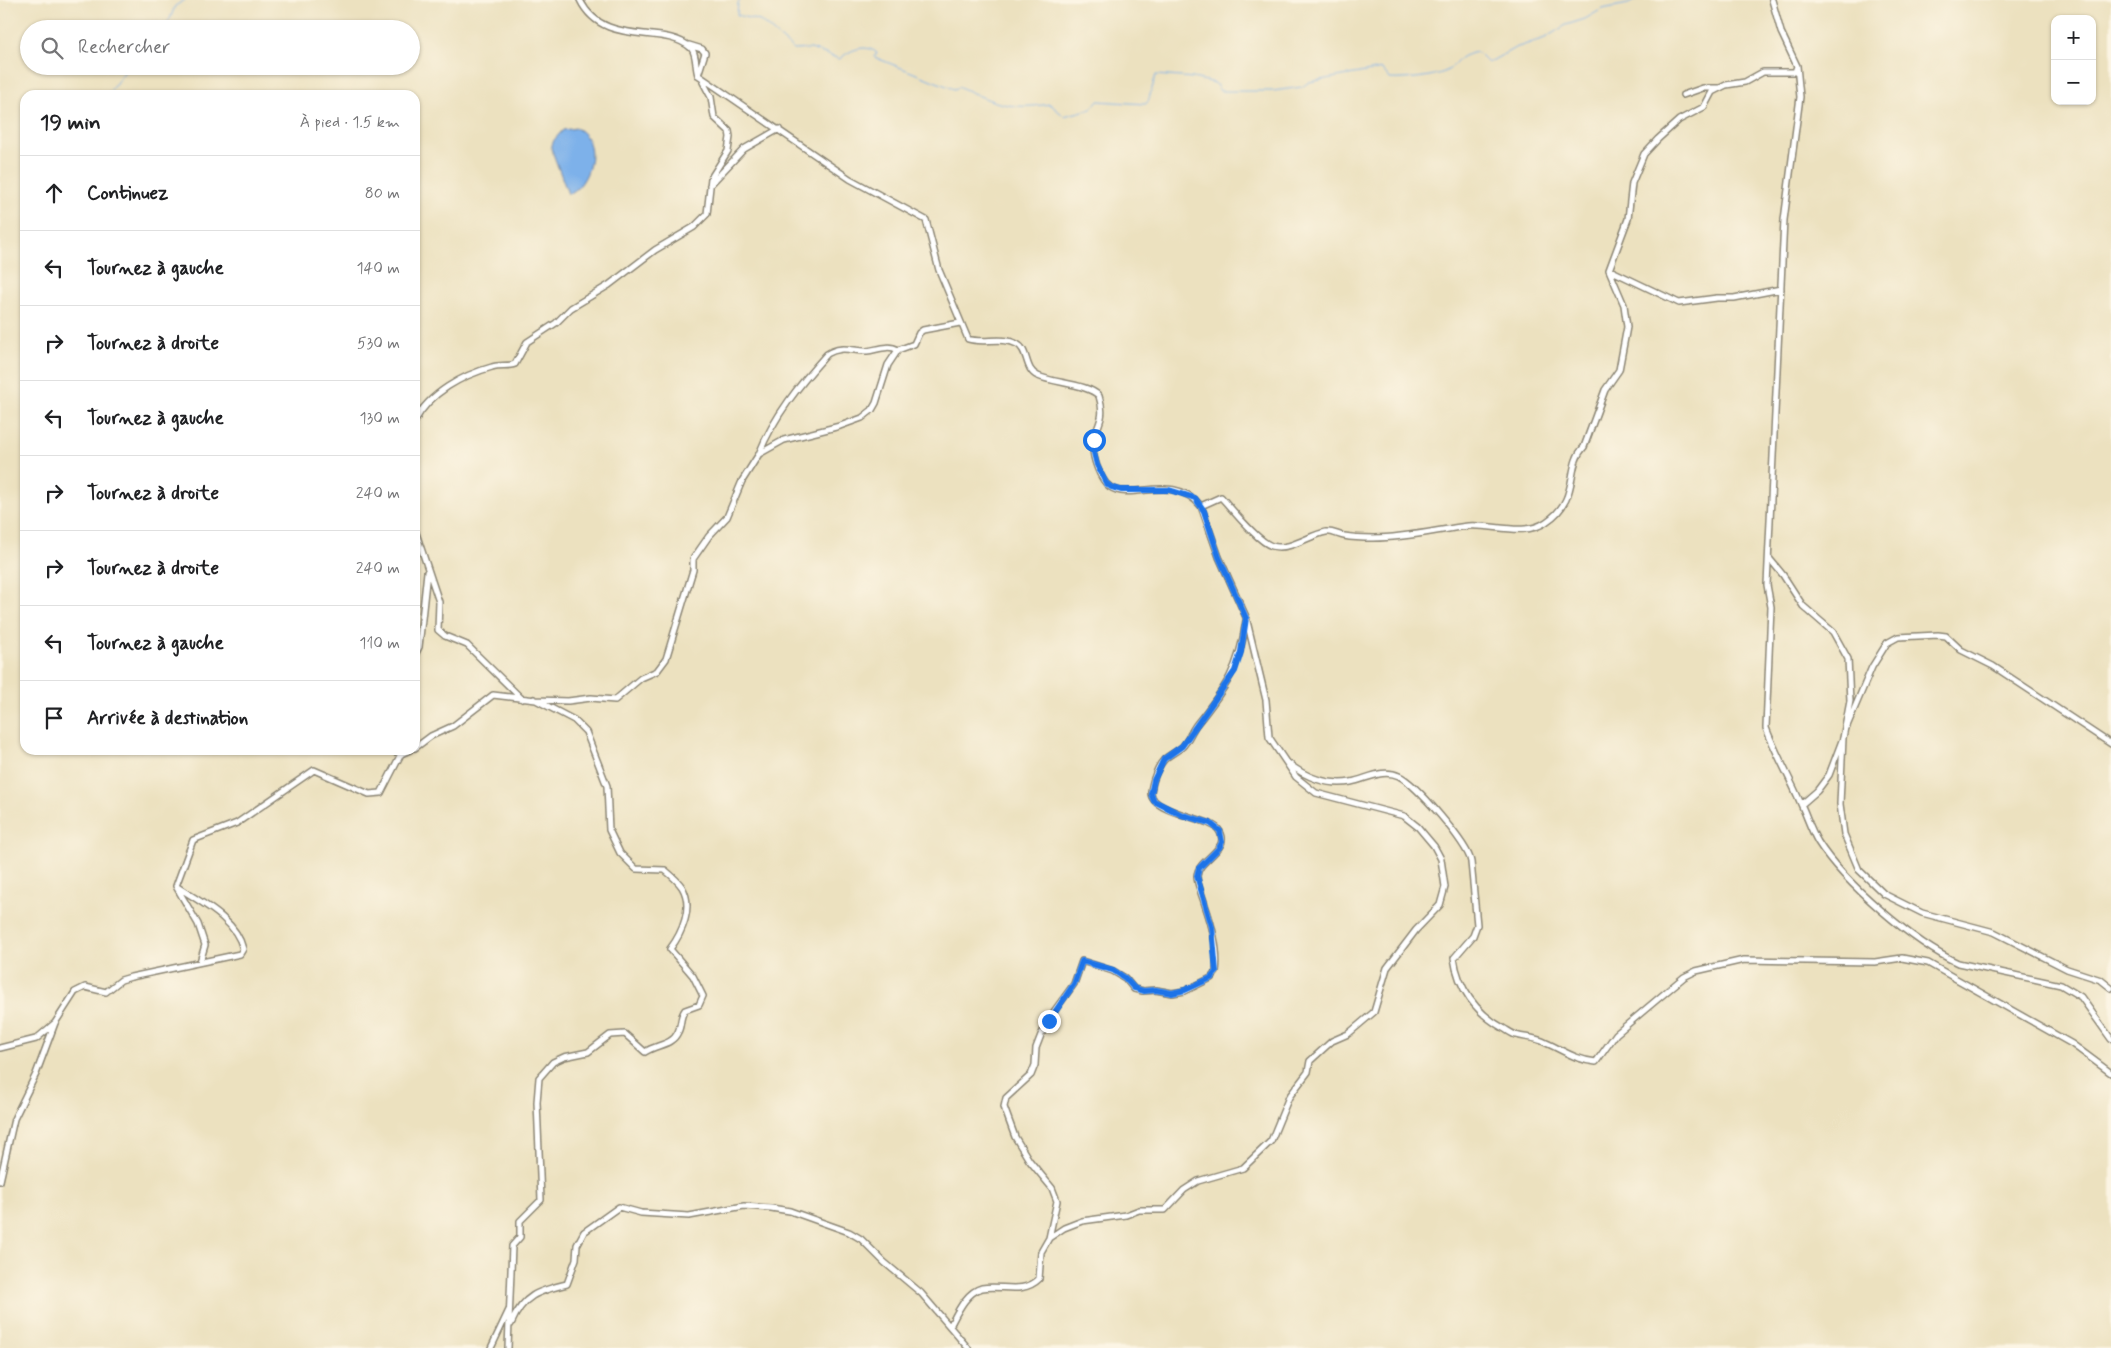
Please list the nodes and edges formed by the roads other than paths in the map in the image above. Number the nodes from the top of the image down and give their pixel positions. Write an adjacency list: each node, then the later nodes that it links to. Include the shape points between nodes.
1 (580, 0): 3 (street, via 587,11 614,29)
2 (1772, 0): 4 (street, via 1781,32)
3 (684, 44): 5 (street, via 693,51); 5 (street, via 705,53)
4 (1797, 66): 6 (street, via 1795,72 1770,71 1745,82); 11 (street, via 1800,97 1784,220)
5 (698, 75): 8 (street); 9 (street, via 711,97 714,117 730,137 728,151 712,174)
6 (1718, 88): 7 (street, via 1703,88); 10 (street, via 1710,94 1704,107 1671,126 1644,154 1632,183 1628,218)
7 (1683, 95)
8 (779, 129): 9 (street, via 744,150); 12 (street, via 850,179 926,220 935,258)
9 (710, 185): 14 (street, via 707,214 694,227 571,308 556,323 527,342 515,364 488,368 453,384 428,401)
10 (1610, 270): 11 (street, via 1676,303 1734,298); 16 (street, via 1626,317 1619,370 1605,390 1584,447 1579,452 1570,491 1562,508 1540,526 1530,529 1478,526 1374,538 1347,537 1330,532 1312,536 1304,542 1277,547 1267,544 1249,529 1221,497)
11 (1781, 289): 18 (street)
12 (960, 324): 13 (street, via 923,330 914,344); 16 (street, via 969,340 1003,341 1020,346 1027,364 1037,376 1098,394 1101,423 1093,449 1100,472 1111,487 1169,490 1195,498)
13 (898, 350): 15 (street, via 882,376 876,403 862,418 784,440); 15 (street, via 892,347 867,351 833,350 796,390)
14 (420, 413)
15 (758, 454): 23 (street, via 727,517 693,559 681,616 661,667 641,678 615,700)
16 (1201, 506): 20 (street)
17 (420, 546): 19 (street)
18 (1769, 558): 24 (street, via 1803,606 1833,632 1845,653 1850,675); 30 (street, via 1771,607 1766,728)
19 (425, 562): 21 (street, via 427,573); 22 (street, via 439,602 438,630 467,645)
20 (1246, 618): 29 (street, via 1266,700 1269,737); 39 (street, via 1235,671 1182,746 1164,759 1151,794 1154,801 1182,815 1210,823 1220,831 1222,842 1219,848 1199,868 1197,876 1212,927 1216,972 1211,978 1185,990 1172,993 1144,991 1134,988 1113,970 1082,961 1074,984 1041,1035 1031,1074 1006,1098 1004,1107 1015,1137 1052,1188 1057,1201)
21 (420, 639)
22 (523, 699): 23 (street); 26 (street, via 489,696 453,726)
23 (534, 700): 40 (street, via 574,720 586,732 607,786 610,830 620,853 636,869 666,870 681,886 685,894 685,918 682,932 670,949 693,976 703,996 699,1005 684,1010 679,1022 680,1030 665,1045 653,1046 645,1052 626,1034 610,1035 588,1052 554,1062 539,1078 541,1200 520,1221 520,1237 512,1246)
24 (1847, 726): 25 (street); 27 (street, via 1872,667 1887,643 1898,637 1938,635 1946,636 1961,650 1993,666)
25 (1843, 738): 30 (street, via 1829,775); 33 (street, via 1840,804 1844,834 1859,870 1884,894 1922,912 1994,932)
26 (420, 744)
27 (2111, 744)
28 (401, 755): 31 (street, via 382,794 369,794 314,770 237,823 193,840)
29 (1285, 761): 37 (street, via 1299,772 1327,782 1350,782 1381,773 1399,776 1443,818 1470,854 1471,862 1477,925 1473,936 1454,958 1459,981 1465,993 1491,1022 1514,1035 1532,1037 1569,1055 1596,1062 1623,1028 1684,977 1696,971 1744,960 1875,962 1902,958 1928,963 2072,1044); 39 (street, via 1296,777 1316,793 1404,816 1418,827 1441,859 1445,887 1440,905 1387,968 1374,1012 1348,1034 1332,1041 1310,1061 1308,1072 1289,1097 1271,1141 1243,1168 1198,1181 1165,1210 1139,1210 1082,1222)
30 (1802, 804): 35 (street, via 1814,834 1830,858 1892,918 1943,956 1958,963 2061,985 2081,997)
31 (176, 886): 32 (street, via 198,924 205,944); 32 (street, via 215,913 237,932 241,941 243,949 240,954)
32 (200, 962): 34 (street, via 126,979 106,992 85,987 75,992)
33 (2111, 988)
34 (55, 1022): 36 (street, via 36,1039); 38 (street, via 36,1074 14,1119)
35 (2111, 1039)
36 (0, 1048)
37 (2111, 1073)
38 (0, 1182)
39 (1049, 1238): 41 (street, via 1041,1252 1039,1279 1035,1283 1004,1289 982,1288 961,1306)
40 (511, 1305): 42 (street); 43 (street)
41 (950, 1326): 42 (street, via 921,1293 855,1235 790,1211 744,1206 689,1216 641,1213 619,1207 584,1232 567,1284 541,1291 518,1306); 45 (street)
42 (509, 1328): 44 (street)
43 (491, 1348)
44 (508, 1348)
45 (968, 1348)

